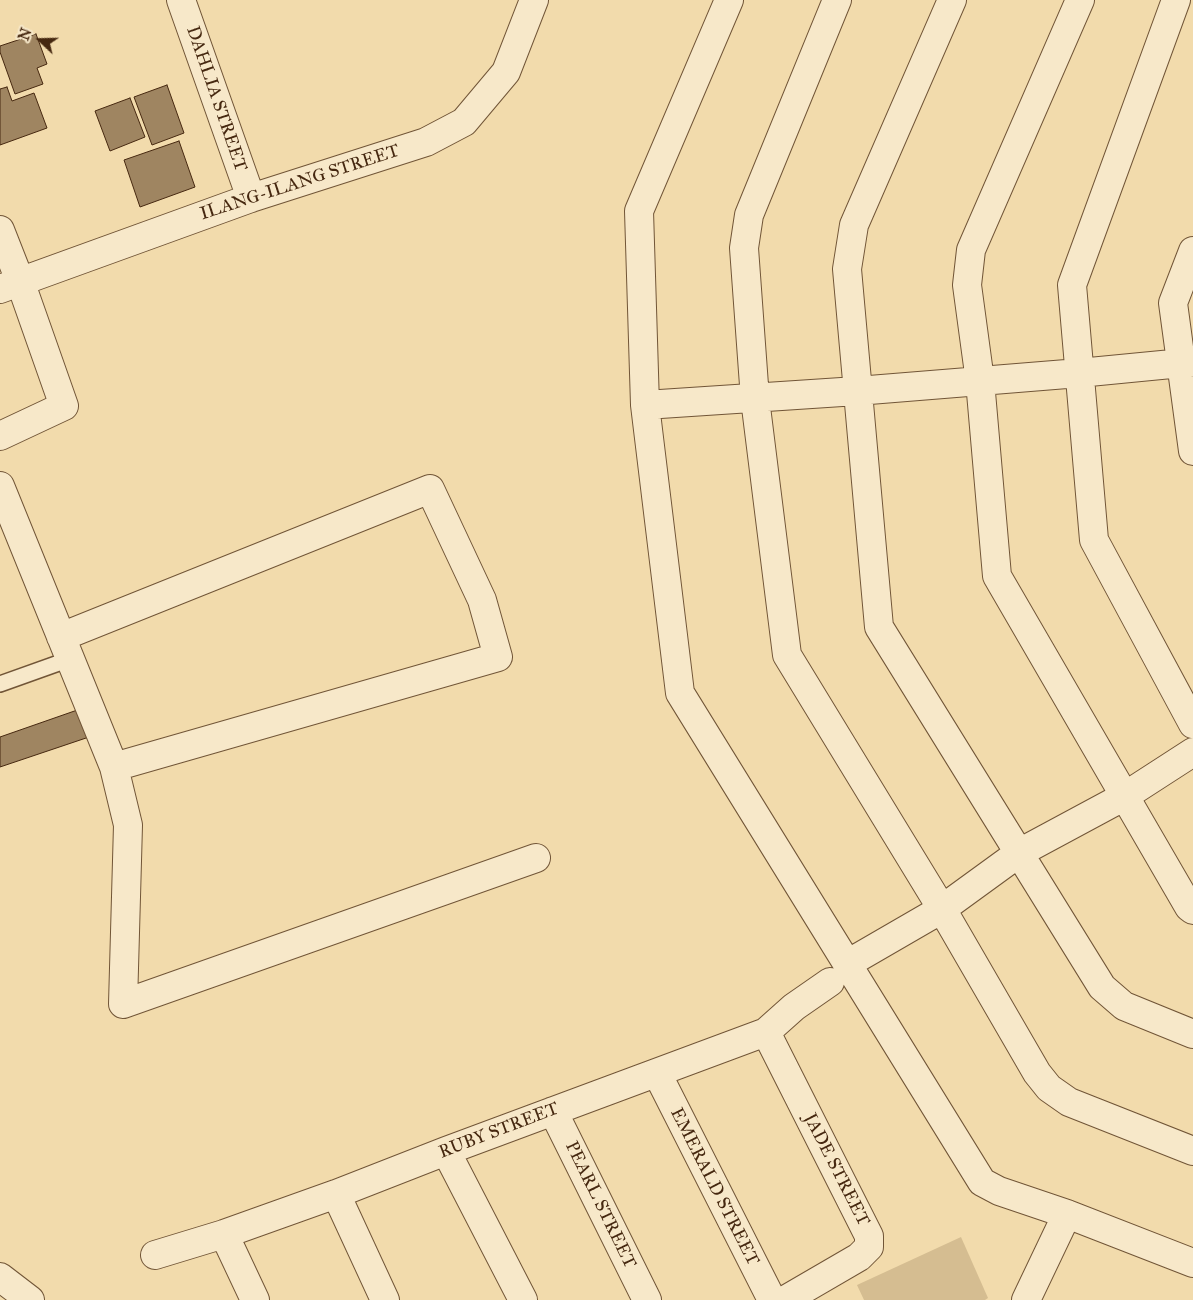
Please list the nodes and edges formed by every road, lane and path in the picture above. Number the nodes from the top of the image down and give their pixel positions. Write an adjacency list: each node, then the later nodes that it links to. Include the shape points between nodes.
1 (181, 0): 8 (street, DAHLIA STREET)
2 (534, 0): 8 (street, ILANG-ILANG STREET, via 506,72 464,122 426,142)
3 (729, 0): 17 (street, via 639,211)
4 (837, 0): 16 (street, via 749,215 744,248)
5 (952, 0): 15 (street, via 854,225 847,269)
6 (1080, 0): 14 (street, via 971,250 967,285)
7 (1176, 0): 13 (street, via 1072,285)
8 (251, 198): 11 (street, ILANG-ILANG STREET)
9 (0, 230): 11 (street)
10 (1193, 251): 12 (street, via 1173,303)
11 (10, 285): 18 (street, via 64,406)
12 (1187, 362): 13 (street); 19 (street)
13 (1079, 373): 14 (street); 23 (street, via 1094,540)
14 (980, 380): 15 (street); 26 (street, via 997,576)
15 (857, 391): 16 (street); 27 (street, via 879,627)
16 (755, 399): 17 (street); 29 (street, via 787,655)
17 (645, 405): 31 (street, via 680,693)
18 (0, 436)
19 (1193, 451)
20 (0, 486): 21 (street)
21 (65, 648): 22 (lane); 25 (street); 25 (street, via 430,489 482,600 498,657)
22 (0, 684)
23 (1193, 724)
24 (1193, 752): 26 (street, RUBY STREET)
25 (114, 767): 28 (street, via 128,825 123,1004)
26 (1125, 796): 27 (street, RUBY STREET); 30 (street)
27 (1019, 853): 29 (street, RUBY STREET); 33 (street, via 1102,987 1124,1006)
28 (536, 858)
29 (942, 910): 31 (street, RUBY STREET); 37 (street, via 1037,1073 1049,1088 1069,1102)
30 (1193, 910)
31 (838, 973): 32 (street, RUBY STREET); 39 (street, via 982,1182)
32 (766, 1032): 34 (street, RUBY STREET); 50 (street, JADE STREET, via 869,1236 869,1247 859,1257)
33 (1193, 1034)
34 (657, 1073): 35 (street, RUBY STREET); 49 (street, EMERALD STREET)
35 (553, 1111): 36 (street, RUBY STREET); 48 (street, PEARL STREET)
36 (446, 1151): 38 (street, RUBY STREET); 47 (street)
37 (1193, 1151)
38 (336, 1194): 40 (street, RUBY STREET); 46 (street)
39 (1067, 1214): 42 (street); 51 (street)
40 (224, 1234): 41 (street, RUBY STREET); 45 (street)
41 (155, 1255)
42 (1193, 1263)
43 (0, 1277): 44 (street)
44 (30, 1300)
45 (255, 1300)
46 (385, 1300)
47 (523, 1300)
48 (647, 1300)
49 (772, 1300)
50 (785, 1300)
51 (1026, 1300)

